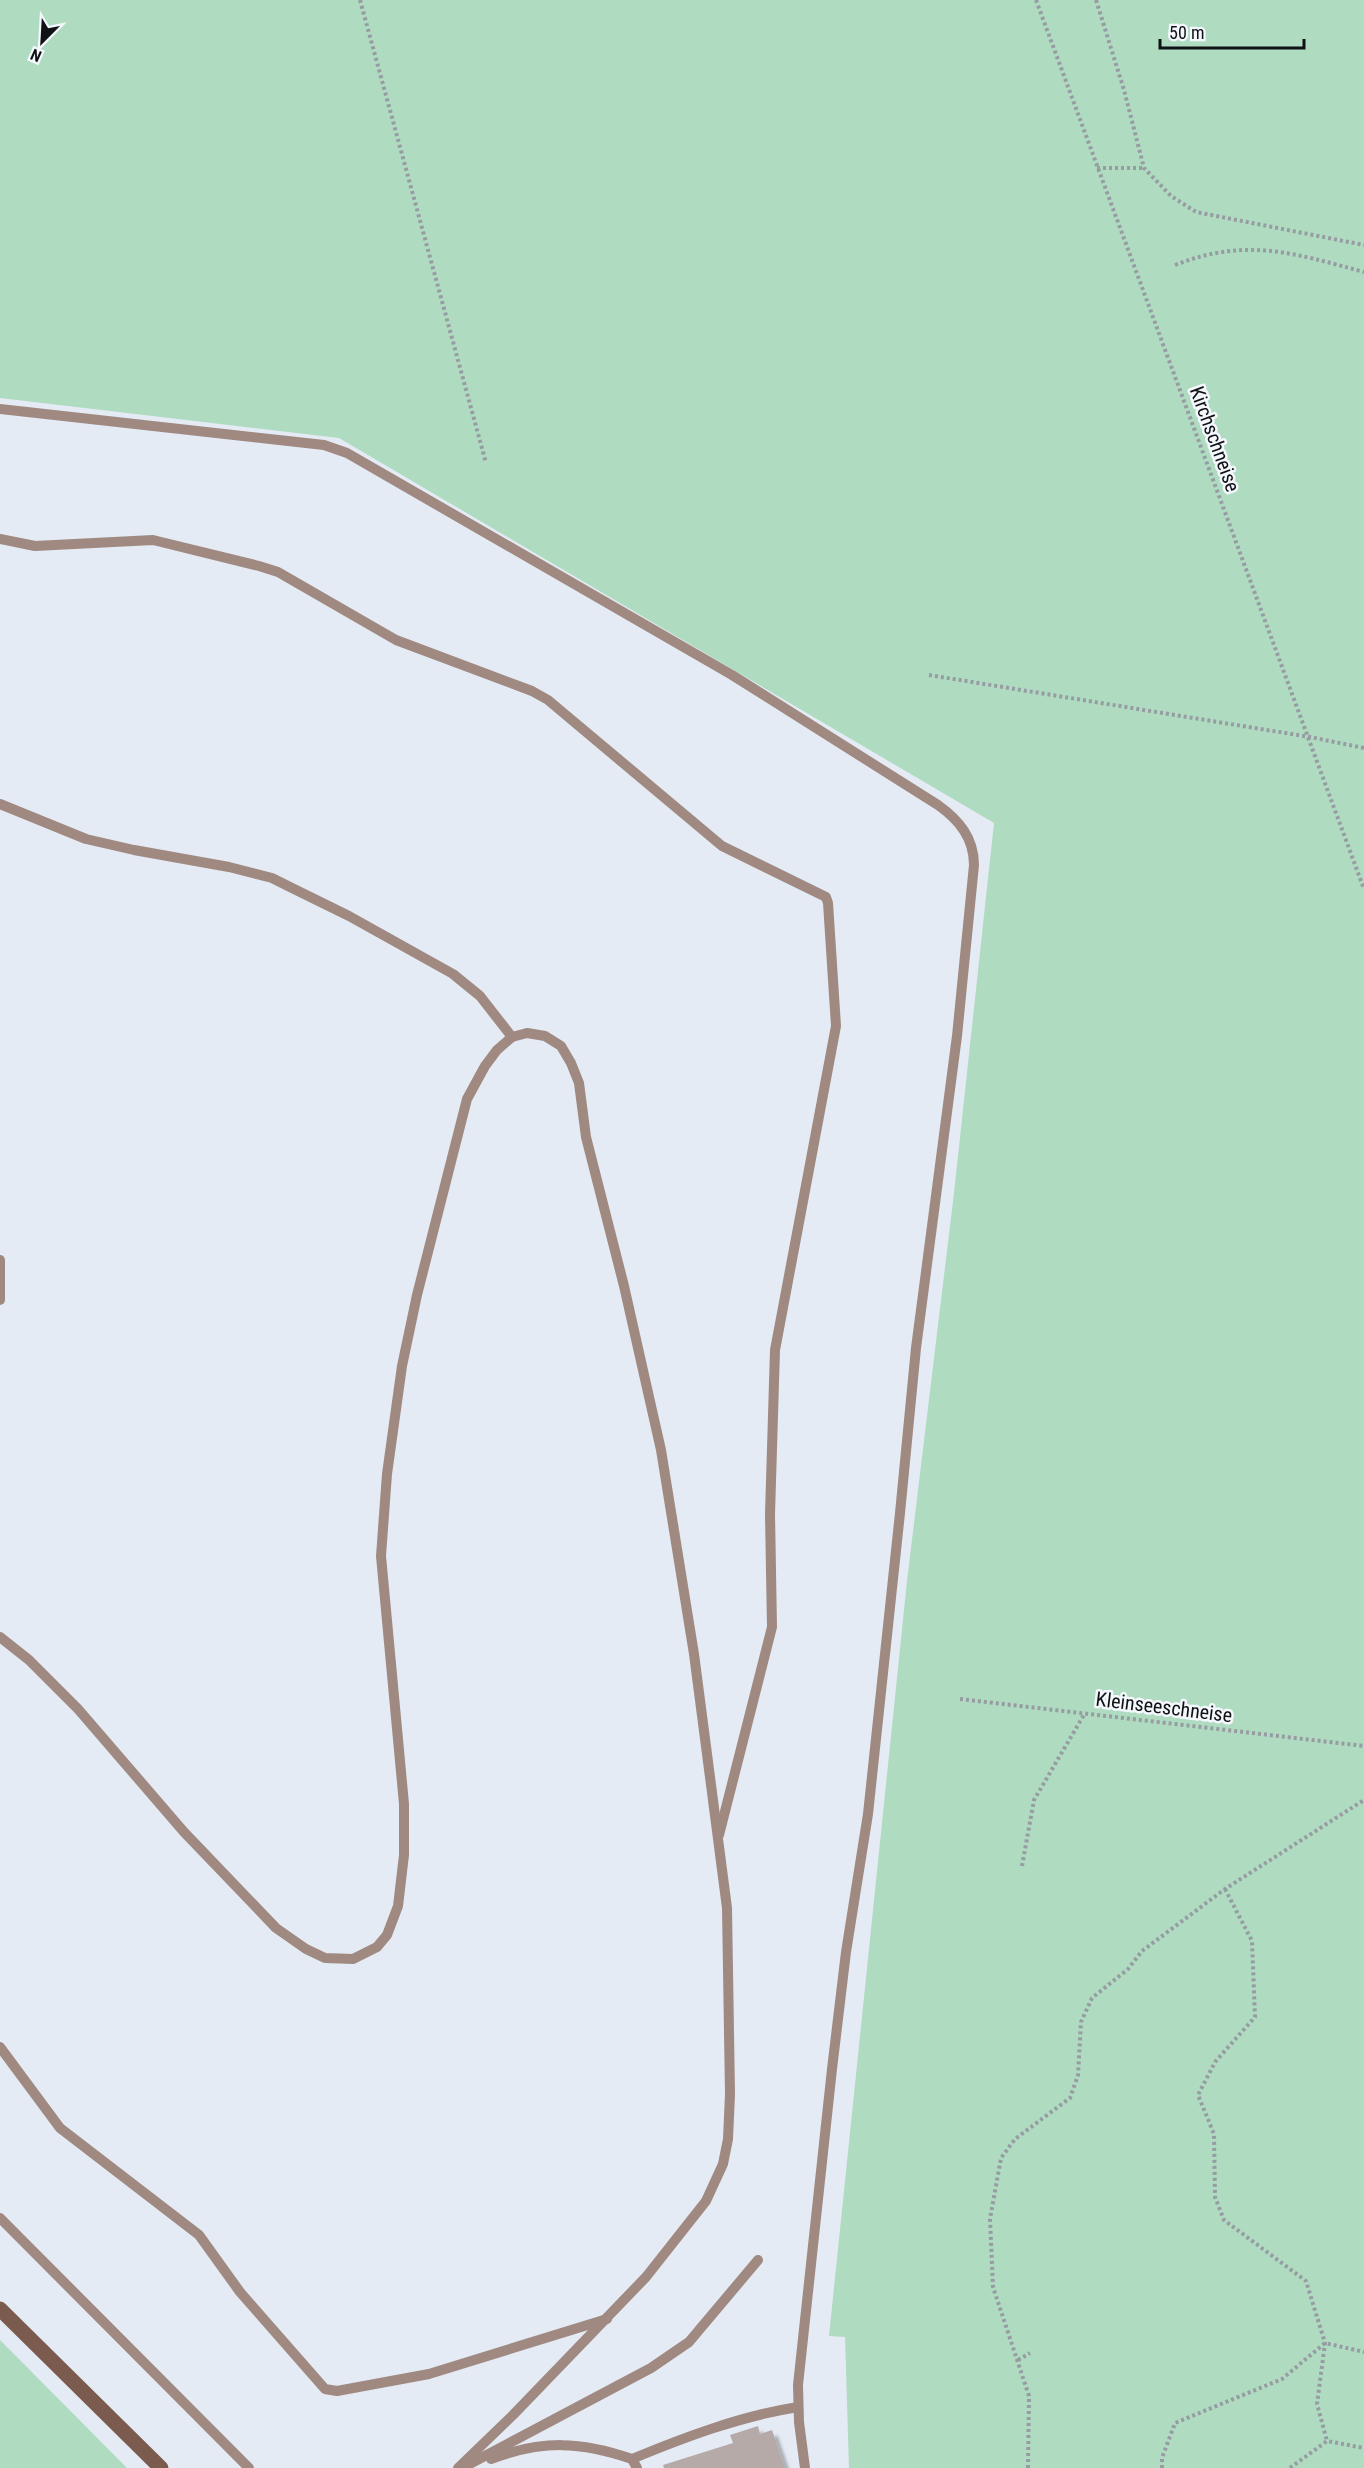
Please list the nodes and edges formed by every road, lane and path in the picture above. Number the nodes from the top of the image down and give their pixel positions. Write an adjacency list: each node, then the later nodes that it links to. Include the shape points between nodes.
1 (360, 0): 10 (path)
2 (1036, 0): 4 (path, Kirchschneise)
3 (1096, 0): 5 (path)
4 (1096, 168): 5 (path); 13 (path, Kirchschneise)
5 (1144, 168): 6 (path, via 1171,196 1196,212)
6 (1364, 245)
7 (1175, 265): 8 (path, via 1236,249 1290,252)
8 (1364, 272)
9 (0, 409): 37 (lane, via 324,445 347,453 742,681 938,805 958,821 971,841 974,865 957,1036 916,1348 868,1814 833,2058)
10 (486, 463)
11 (0, 539): 25 (lane, via 35,546 153,540 278,572 396,640 549,700 722,846 826,897 836,1026 775,1350 770,1514 772,1627)
12 (929, 675): 13 (path)
13 (1310, 737): 14 (path); 16 (path, Kirchschneise)
14 (1364, 748)
15 (0, 804): 17 (lane, via 87,839 272,878 453,974 480,996)
16 (1364, 889)
17 (512, 1037): 20 (lane, via 485,1066 467,1099 417,1294 396,1404 381,1535 381,1576 404,1804 404,1855 398,1906 387,1935 377,1947 353,1959 326,1958 276,1928 184,1832 55,1685); 25 (lane, via 545,1036 561,1046 579,1083 586,1137 661,1450 694,1654)
18 (0, 1260): 19 (lane)
19 (0, 1300)
20 (0, 1637)
21 (960, 1699): 22 (path, Kleinseeschneise)
22 (1084, 1713): 23 (path, Kleinseeschneise); 26 (path, via 1034,1800)
23 (1364, 1746)
24 (1364, 1800): 27 (path)
25 (718, 1841): 32 (lane, via 726,1908 729,1997 730,2094 723,2164 691,2222)
26 (1022, 1866)
27 (1225, 1889): 33 (path, via 1252,1941 1255,2017 1215,2062 1198,2095 1214,2134 1215,2197 1224,2220 1306,2281); 36 (path, via 1142,1951 1128,1969 1092,1998 1081,2022 1078,2075 1070,2098 1015,2139 1001,2158 990,2219 993,2287)
28 (0, 2048): 32 (lane, via 60,2128 199,2235 240,2292 325,2389 337,2391 429,2374)
29 (0, 2218): 42 (lane)
30 (758, 2260): 43 (lane, via 703,2327 651,2368)
31 (0, 2309): 41 (main road)
32 (607, 2319): 43 (lane)
33 (1325, 2343): 34 (path); 38 (path, via 1317,2404); 46 (path, via 1282,2379 1175,2423)
34 (1364, 2352)
35 (1030, 2353): 36 (path)
36 (1018, 2360): 45 (path, via 1029,2396)
37 (798, 2407): 40 (lane, via 769,2412 665,2445); 44 (lane)
38 (1327, 2441): 39 (path); 47 (path)
39 (1364, 2448)
40 (635, 2463): 43 (lane, via 596,2448 549,2444)
41 (161, 2468)
42 (249, 2468)
43 (462, 2468)
44 (806, 2468)
45 (1028, 2468)
46 (1162, 2468)
47 (1290, 2468)

